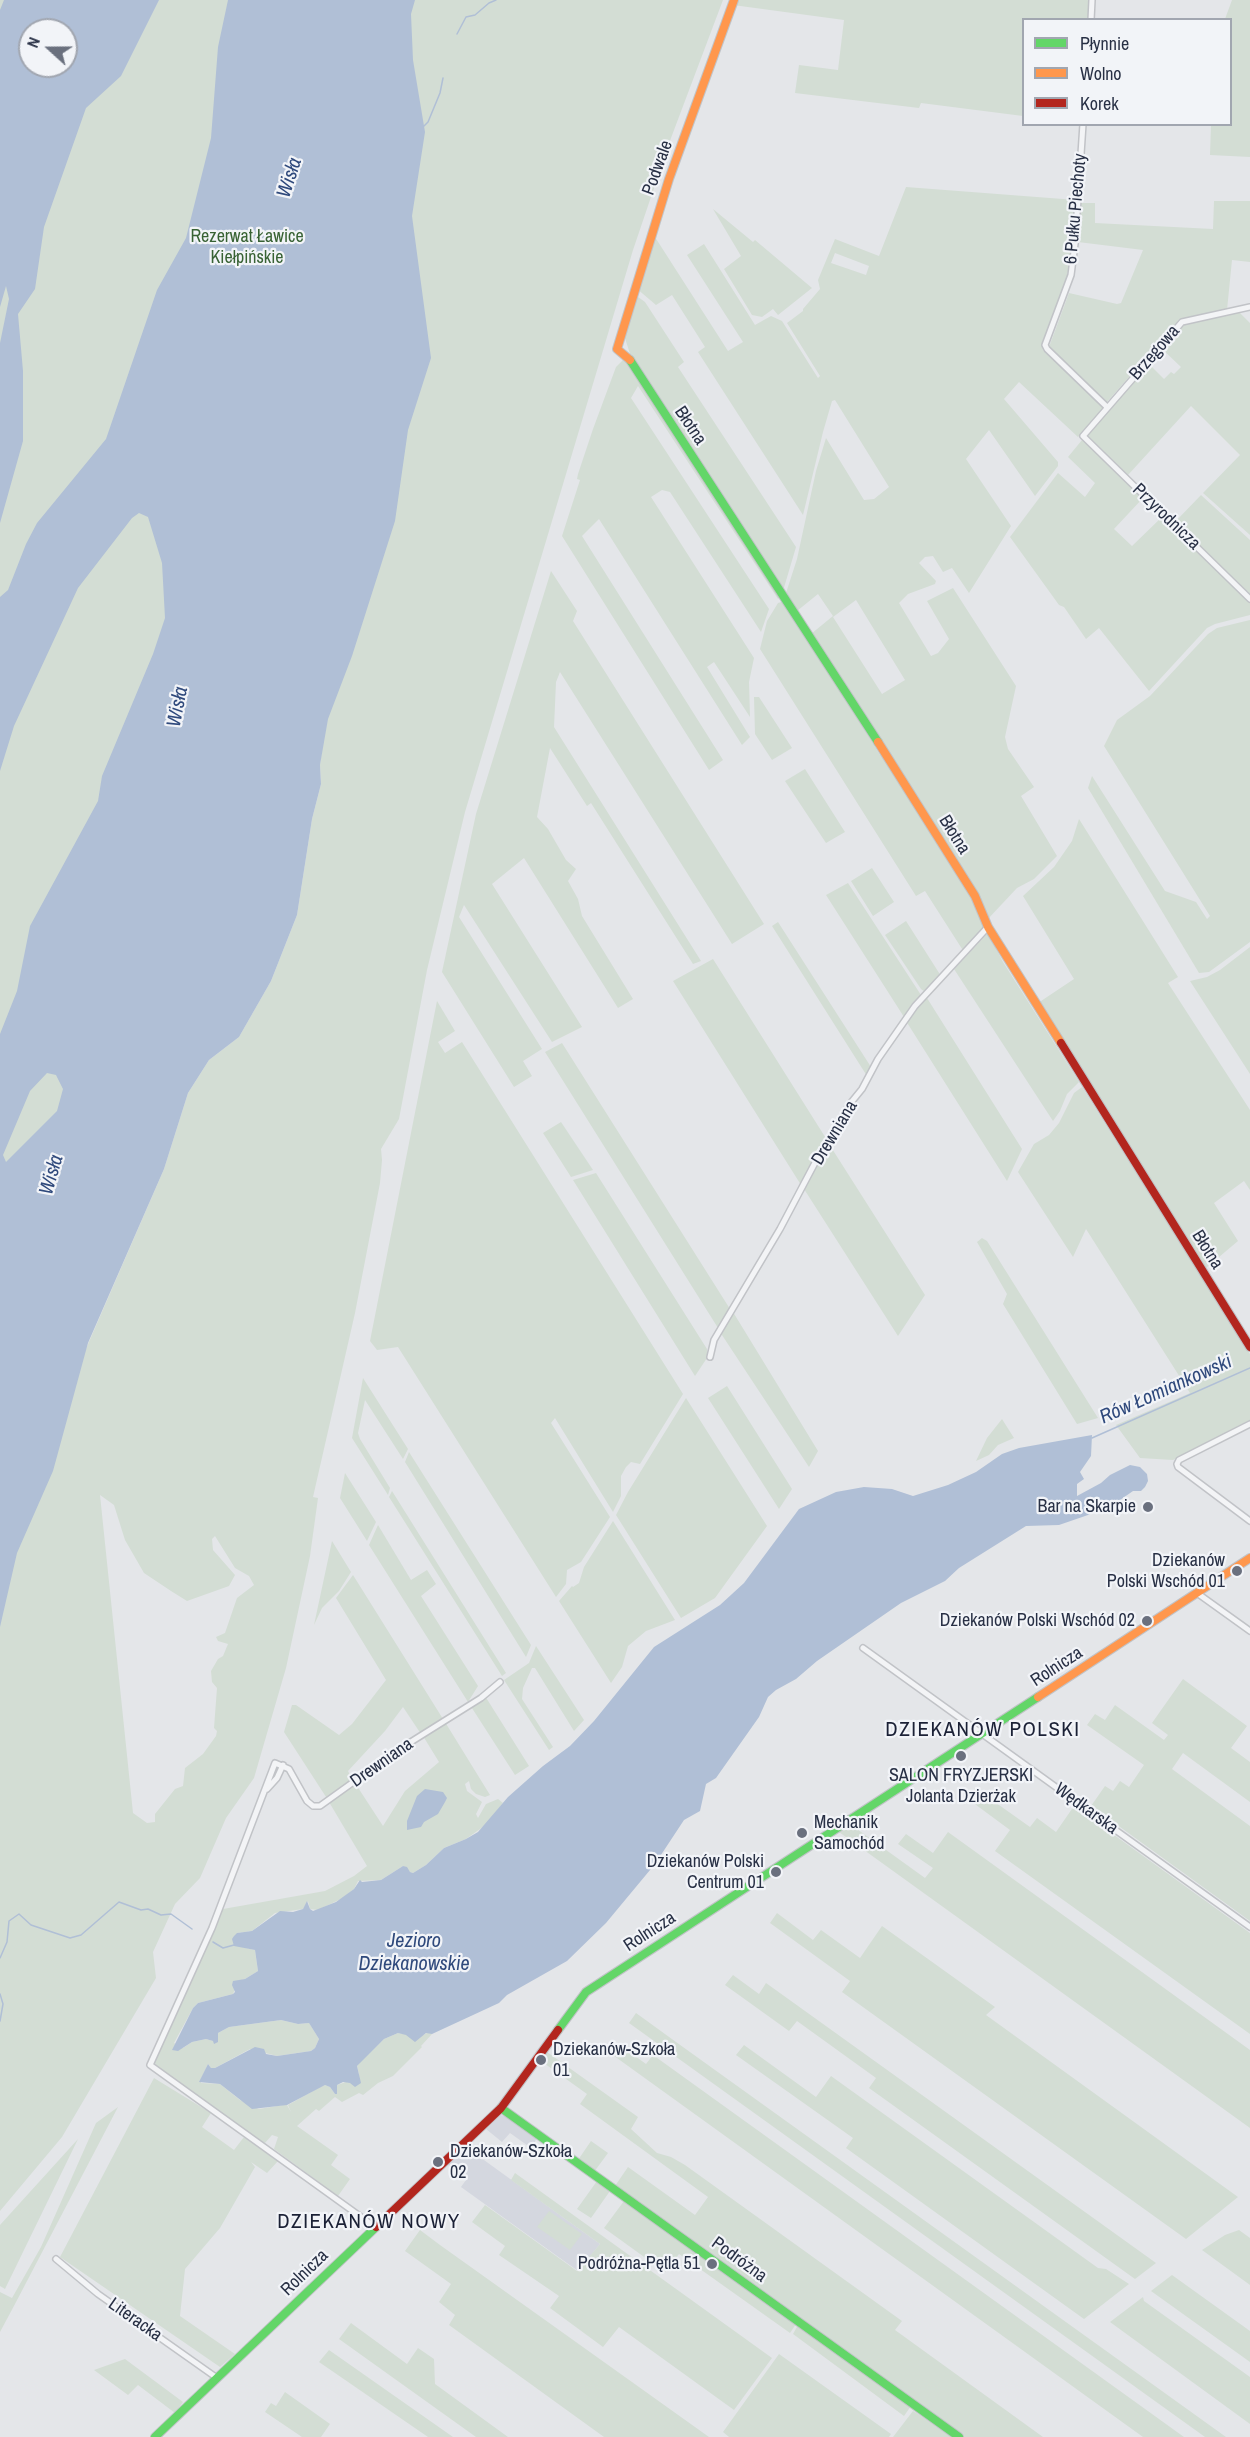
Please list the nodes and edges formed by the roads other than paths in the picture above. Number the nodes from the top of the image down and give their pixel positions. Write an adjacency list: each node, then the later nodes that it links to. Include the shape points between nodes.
1 (734, 0): 6 (street, Podwale, via 666,188)
2 (1092, 0): 3 (street)
3 (1091, 18)
4 (1083, 126): 7 (street, 6 Pułku Piechoty, via 1071,275 1045,345)
5 (1250, 307): 7 (street, Brzegowa, via 1182,322)
6 (616, 350): 10 (street, Błotna, via 629,358 786,597 975,896)
7 (1107, 407): 8 (street, Brzegowa)
8 (1083, 436): 9 (street, Przyrodnicza)
9 (1250, 599)
10 (988, 927): 11 (street, Błotna); 12 (street, Drewniana, via 915,1006 878,1059 714,1340)
11 (1250, 1347)
12 (710, 1357)
13 (1250, 1424): 14 (street, via 1177,1464)
14 (1250, 1521)
15 (1250, 1558): 16 (street, Rolnicza)
16 (1197, 1593): 17 (street); 20 (street, Rolnicza)
17 (1250, 1631)
18 (863, 1648): 20 (street, Wędkarska)
19 (500, 1682): 21 (street, Drewniana, via 320,1806 307,1802)
20 (981, 1734): 23 (street, Wędkarska); 24 (street, Rolnicza, via 586,1992)
21 (283, 1765): 22 (street); 22 (street, via 275,1763)
22 (266, 1790): 25 (street, via 212,1928 150,2065)
23 (1250, 1927)
24 (501, 2108): 25 (street, Rolnicza); 29 (street, Podróżna)
25 (375, 2227): 27 (street, Rolnicza)
26 (56, 2259): 27 (street, Literacka, via 98,2294)
27 (217, 2378): 28 (street, Rolnicza)
28 (155, 2437)
29 (959, 2437)

